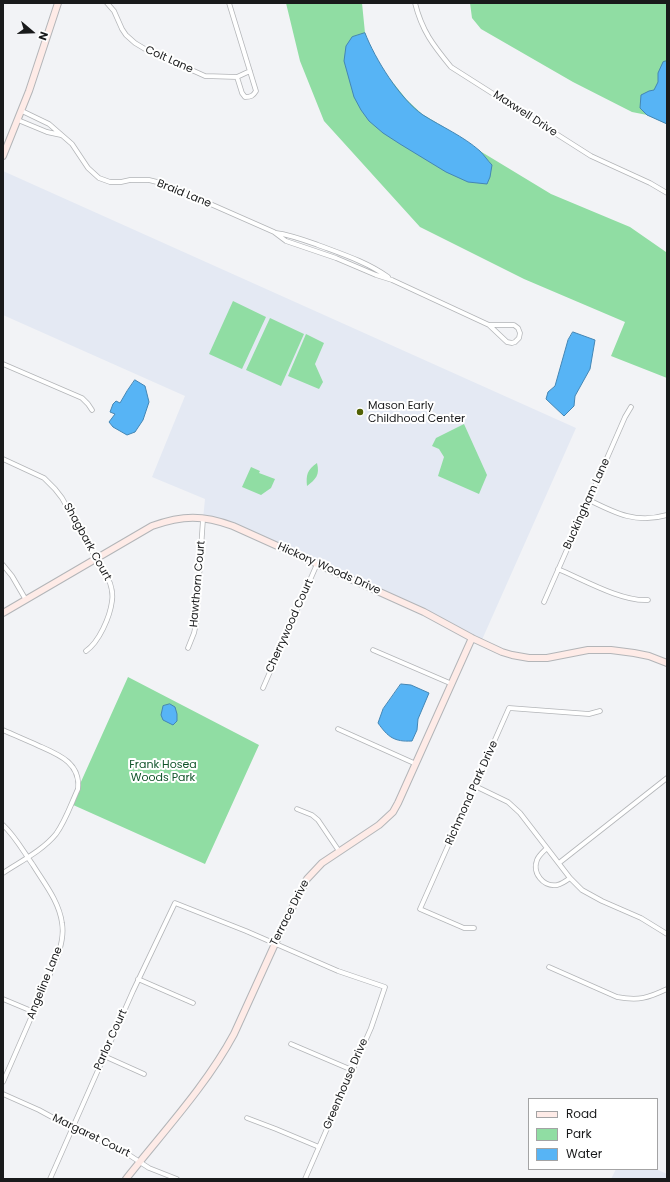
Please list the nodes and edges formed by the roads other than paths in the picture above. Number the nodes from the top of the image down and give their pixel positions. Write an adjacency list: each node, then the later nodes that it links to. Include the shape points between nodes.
1 (58, 3): 7 (street)
2 (229, 3): 5 (street)
3 (415, 3): 11 (street, Maxwell Drive, via 426,33 451,67 590,156)
4 (109, 4): 6 (street, Colt Lane, via 126,35 141,48 205,76)
5 (250, 71): 6 (street, Colt Lane); 6 (street, via 256,91 250,97 245,97 242,93)
6 (236, 77)
7 (22, 111): 8 (street); 9 (street, Braid Lane, via 49,124)
8 (18, 120): 9 (street, via 46,132); 10 (street)
9 (61, 135): 12 (street, Braid Lane, via 72,144 88,168 99,178 110,182 149,180 165,184 274,232 338,252)
10 (3, 156)
11 (667, 193)
12 (489, 325): 12 (street, Braid Lane, via 507,342 512,343 519,338 520,333 514,325)
13 (3, 364): 15 (street, via 82,398)
14 (631, 407): 17 (street, Buckingham Lane)
15 (92, 410)
16 (3, 459): 20 (street, Shagbark Court, via 33,472 50,483 62,498)
17 (589, 500): 18 (street, via 631,518 650,519); 23 (street, Buckingham Lane)
18 (667, 516)
19 (204, 519): 20 (street, Hickory Woods Drive, via 180,518 152,526); 21 (street, Hickory Woods Drive, via 234,526); 29 (street, Hawthorn Court, via 196,624)
20 (97, 559): 24 (street, Hickory Woods Drive); 31 (street, Shagbark Court, via 110,582 112,601 102,630 94,644)
21 (317, 564): 28 (street, Hickory Woods Drive, via 424,612); 34 (street, Cherrywood Court)
22 (3, 565): 24 (street)
23 (558, 569): 25 (street, via 623,596); 26 (street, Buckingham Lane)
24 (26, 600): 27 (street, Hickory Woods Drive)
25 (648, 600)
26 (544, 602)
27 (3, 613)
28 (472, 638): 32 (street, Hickory Woods Drive, via 502,652 529,658 547,658 588,650 611,650 649,656); 33 (street, Terrace Drive)
29 (188, 648)
30 (373, 650): 33 (street)
31 (86, 651)
32 (667, 663)
33 (452, 684): 38 (street, Terrace Drive)
34 (263, 688)
35 (600, 711): 40 (street, Richmond Park Drive, via 589,714 509,708)
36 (338, 729): 38 (street)
37 (3, 730): 45 (street, via 64,758 72,766 77,777 78,789 62,823 51,839)
38 (416, 764): 44 (street, Terrace Drive, via 393,812 379,825)
39 (667, 778): 46 (street)
40 (475, 786): 43 (street, via 508,802 520,813); 49 (street, Richmond Park Drive, via 420,909 464,928)
41 (297, 809): 44 (street, via 318,820)
42 (3, 825): 45 (street, Angeline Lane)
43 (547, 848): 46 (street); 48 (street, via 536,862 539,877 545,883 553,885 561,884)
44 (339, 851): 51 (street, Terrace Drive, via 322,863 307,879)
45 (27, 857): 47 (street); 57 (street, Angeline Lane, via 57,904 63,930 58,956)
46 (559, 863): 48 (street)
47 (3, 873)
48 (570, 878): 50 (street, via 588,894 641,918)
49 (474, 928)
50 (667, 934)
51 (275, 943): 53 (street, Parlor Court, via 175,903); 60 (street, Greenhouse Drive, via 338,971 386,987); 67 (street, Terrace Drive, via 224,1054)
52 (549, 967): 54 (street, via 629,999 652,996)
53 (138, 979): 56 (street); 59 (street, Parlor Court)
54 (667, 989)
55 (3, 999): 57 (street)
56 (194, 1003)
57 (34, 1012): 62 (street, Angeline Lane)
58 (291, 1044): 60 (street)
59 (104, 1056): 61 (street); 65 (street, Parlor Court)
60 (352, 1070): 66 (street, Greenhouse Drive)
61 (144, 1074)
62 (3, 1082)
63 (3, 1094): 65 (street, Margaret Court)
64 (247, 1118): 66 (street)
65 (72, 1128): 67 (street, Margaret Court, via 123,1151); 68 (street, Parlor Court)
66 (319, 1147): 71 (street, Greenhouse Drive)
67 (140, 1162): 69 (street, Terrace Drive); 70 (street, Margaret Court)
68 (50, 1179)
69 (126, 1179)
70 (177, 1179)
71 (305, 1179)

